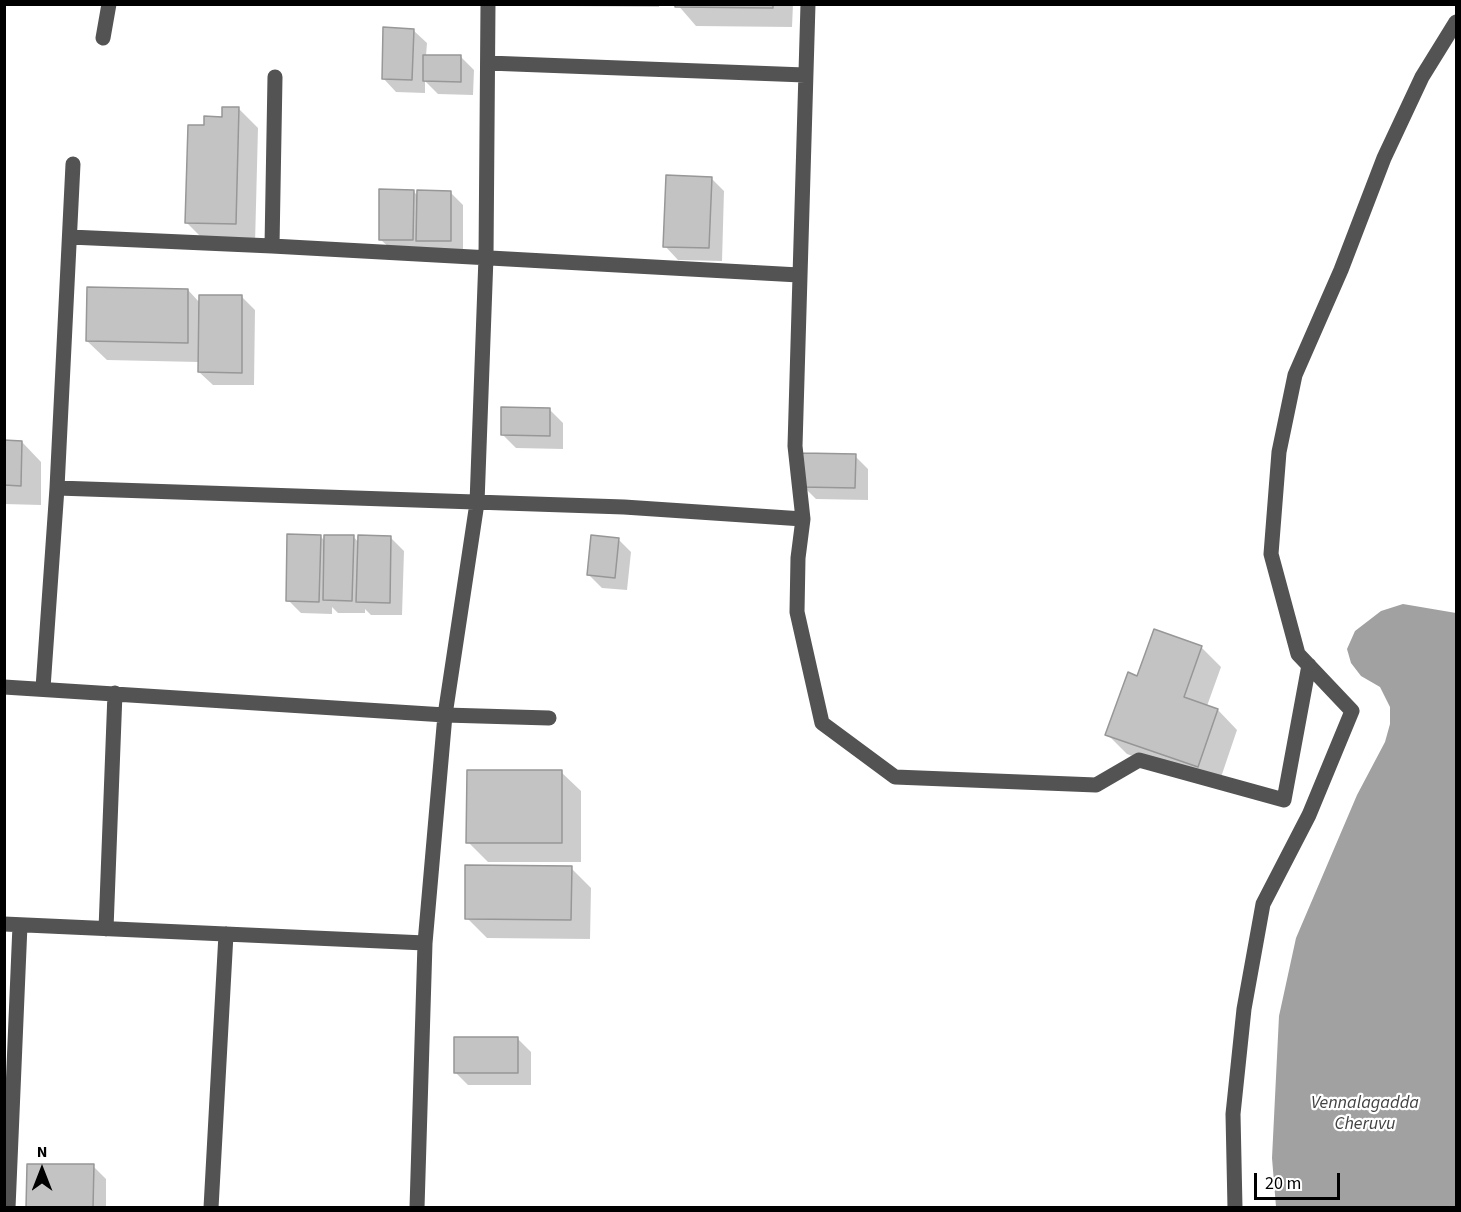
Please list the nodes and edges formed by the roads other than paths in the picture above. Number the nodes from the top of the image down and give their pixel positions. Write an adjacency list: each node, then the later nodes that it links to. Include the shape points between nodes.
1 (109, 4): 5 (street)
2 (488, 4): 6 (street)
3 (808, 4): 7 (street)
4 (1456, 22): 17 (street, via 1422,77 1384,158 1341,270 1294,375 1279,452 1271,554 1298,654)
5 (103, 38)
6 (488, 63): 7 (street); 12 (street)
7 (805, 75): 13 (street)
8 (275, 77): 11 (street)
9 (73, 164): 10 (street)
10 (70, 237): 11 (street); 14 (street)
11 (272, 246): 12 (street)
12 (486, 257): 13 (street); 15 (street)
13 (799, 275): 16 (street, via 795,446)
14 (57, 488): 15 (street); 19 (street)
15 (477, 503): 16 (street, via 624,507); 21 (street)
16 (803, 519): 17 (street, via 797,612 822,723 895,777 1096,785 1139,760 1284,800)
17 (1309, 665): 30 (street, via 1352,711 1309,815 1263,904 1244,1009 1233,1114)
18 (4, 687): 19 (street)
19 (44, 688): 20 (street)
20 (116, 693): 21 (street); 24 (street)
21 (445, 715): 22 (street); 26 (street)
22 (549, 718)
23 (12, 925): 24 (street); 27 (street)
24 (106, 929): 25 (street)
25 (226, 934): 26 (street); 28 (street)
26 (425, 943): 29 (street)
27 (8, 1208)
28 (211, 1208)
29 (417, 1208)
30 (1234, 1208)

